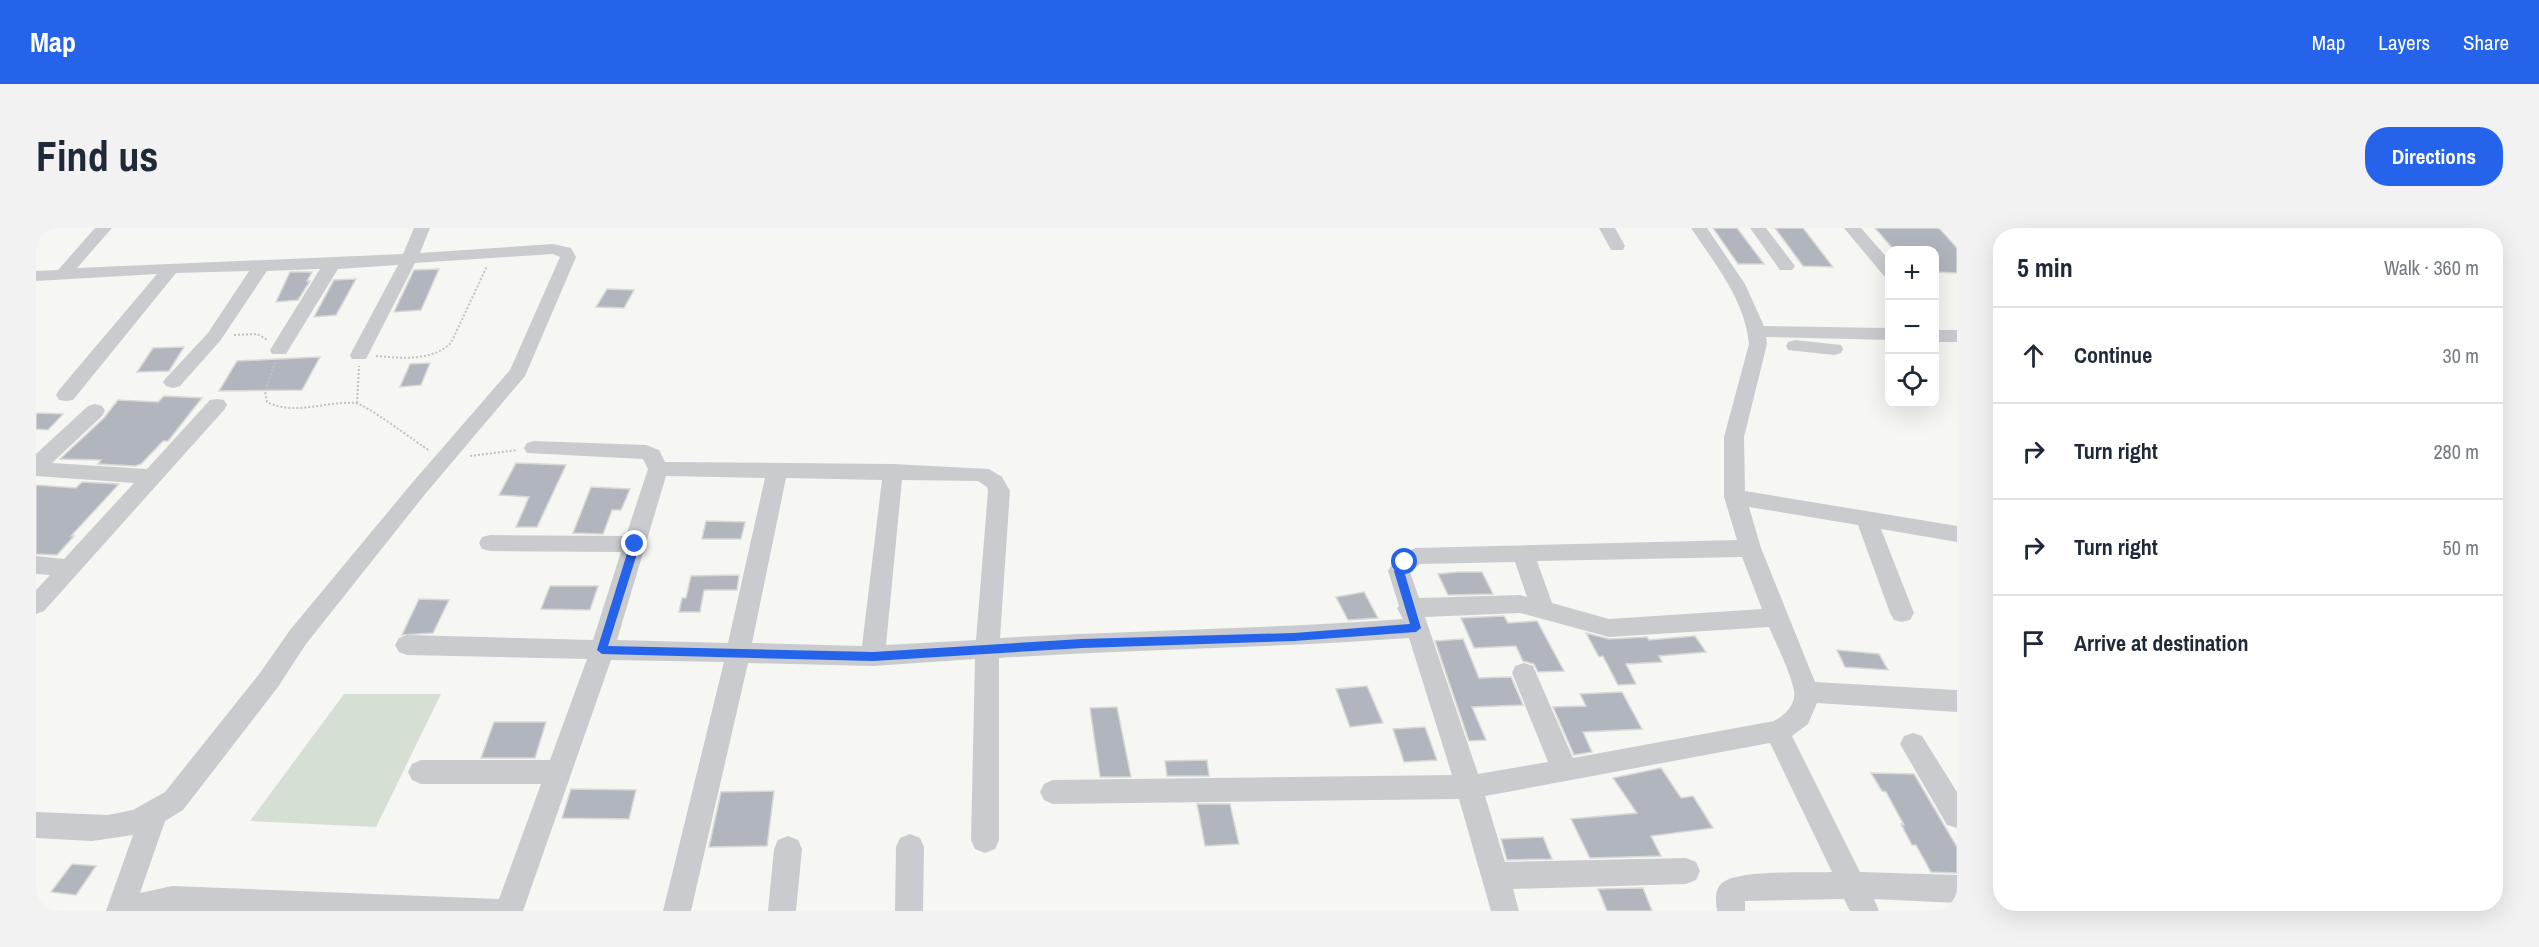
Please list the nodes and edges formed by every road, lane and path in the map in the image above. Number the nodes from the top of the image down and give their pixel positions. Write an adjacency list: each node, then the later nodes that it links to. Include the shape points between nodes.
1 (104, 228): 15 (street)
2 (422, 228): 9 (street)
3 (1606, 228): 7 (street)
4 (1699, 228): 21 (street, via 1752,311)
5 (1758, 228): 12 (street)
6 (1852, 228): 13 (street)
7 (1617, 246)
8 (493, 253): 9 (street); 24 (path, via 445,350 411,357); 31 (street, via 553,249 568,257 518,372)
9 (410, 257): 10 (street); 24 (street)
10 (332, 264): 11 (street); 23 (street)
11 (262, 265): 14 (street); 20 (street)
12 (1786, 266)
13 (1885, 266)
14 (171, 268): 15 (street); 26 (street)
15 (62, 275): 16 (street)
16 (36, 276)
17 (1885, 334): 21 (street)
18 (1939, 336): 19 (street)
19 (1957, 336)
20 (214, 337): 23 (path, via 257,334); 25 (street)
21 (1758, 337): 22 (street); 37 (street, via 1734,437)
22 (1834, 349)
23 (279, 350): 27 (path, via 265,391 267,402 279,408)
24 (359, 355): 27 (path)
25 (173, 382)
26 (66, 395)
27 (357, 404): 31 (path)
28 (217, 405): 36 (street)
29 (95, 411): 32 (street)
30 (534, 448): 31 (path); 33 (street, via 646,452 652,455)
31 (443, 459): 66 (street, via 298,637 186,787)
32 (36, 468): 36 (street)
33 (658, 470): 34 (street); 41 (street)
34 (777, 471): 35 (street); 54 (street)
35 (893, 471): 53 (street, via 982,474 995,482 999,501); 55 (street)
36 (152, 477): 45 (street)
37 (1736, 497): 38 (street); 42 (street)
38 (1866, 518): 39 (street); 48 (street)
39 (1957, 534)
40 (490, 543): 41 (street)
41 (635, 544): 52 (street)
42 (1750, 548): 43 (street); 49 (street)
43 (1523, 554): 47 (street); 50 (street, via 1416,556 1405,562 1399,571)
44 (36, 565): 45 (street)
45 (69, 568): 46 (street)
46 (36, 605)
47 (1543, 610): 49 (street, via 1609,628); 50 (street, via 1520,604)
48 (1902, 613)
49 (1776, 617): 57 (street)
50 (1412, 618): 53 (street, via 1294,637); 64 (street)
51 (408, 645): 52 (street)
52 (602, 650): 54 (street); 63 (street)
53 (987, 651): 55 (street); 69 (street)
54 (738, 654): 55 (street); 80 (street)
55 (873, 656)
56 (1524, 673): 61 (street)
57 (1807, 692): 58 (street); 59 (street, via 1802,713 1793,724)
58 (1957, 701)
59 (1777, 731): 61 (street); 74 (street)
60 (1913, 744): 67 (street)
61 (1565, 771): 64 (street)
62 (421, 772): 63 (street)
63 (559, 772): 79 (street)
64 (1469, 787): 65 (street); 73 (street)
65 (1053, 792)
66 (153, 816): 68 (street, via 106,829); 76 (street)
67 (1957, 816)
68 (36, 825)
69 (985, 840)
70 (910, 847): 82 (street)
71 (788, 849): 81 (street)
72 (1686, 871): 73 (street)
73 (1495, 876): 83 (street)
74 (1851, 885): 75 (street); 84 (street, via 1738,888 1730,894); 85 (street)
75 (1957, 889)
76 (120, 911)
77 (128, 911): 78 (street, via 172,900)
78 (495, 911)
79 (509, 911)
80 (677, 911)
81 (782, 911)
82 (909, 911)
83 (1505, 911)
84 (1731, 911)
85 (1865, 911)

